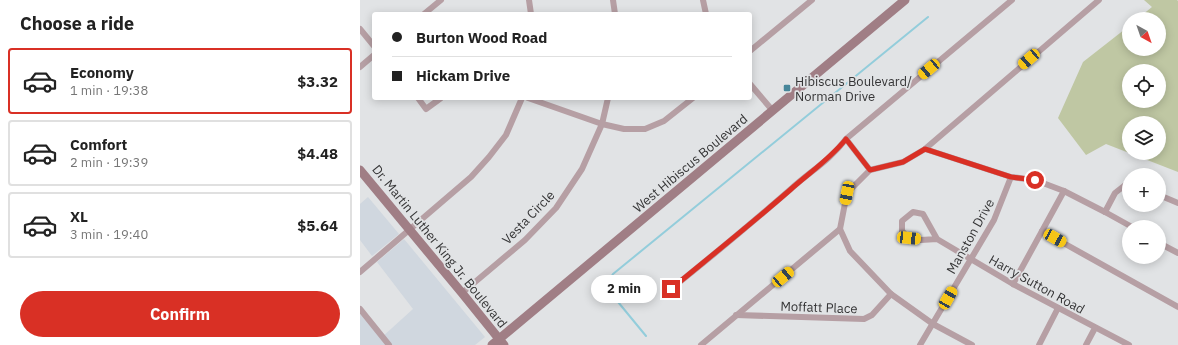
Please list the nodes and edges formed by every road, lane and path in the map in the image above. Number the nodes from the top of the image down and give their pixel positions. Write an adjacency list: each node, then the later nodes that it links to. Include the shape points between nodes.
1 (441, 0): 9 (street)
2 (529, 0): 10 (street)
3 (613, 0): 11 (street)
4 (703, 0): 12 (street)
5 (812, 0): 15 (street)
6 (905, 0): 25 (street, West Hibiscus Boulevard)
7 (1012, 0): 27 (street)
8 (1098, 0): 28 (street)
9 (426, 12)
10 (531, 12)
11 (615, 12)
12 (706, 12)
13 (360, 29): 14 (street)
14 (372, 44)
15 (752, 49)
16 (372, 57): 17 (street)
17 (360, 67)
18 (752, 86): 25 (street)
19 (419, 100): 20 (street, via 426,109)
20 (438, 100)
21 (521, 100): 39 (street, via 506,136 489,157 471,177)
22 (534, 100): 26 (street)
23 (608, 100): 26 (street, Vesta Circle)
24 (691, 100): 26 (street, via 664,122 645,128 624,129)
25 (773, 111): 56 (street, West Hibiscus Boulevard)
26 (602, 124): 48 (street, Vesta Circle, via 582,169 556,208 525,240)
27 (846, 139): 30 (street); 47 (street, via 827,160)
28 (925, 149): 30 (street, via 903,162); 31 (street)
29 (360, 170): 39 (street, Dr. Martin Luther King Jr. Boulevard)
30 (870, 170): 38 (street, via 847,193)
31 (1011, 177): 33 (street, via 1035,180); 44 (street, Manston Drive, via 994,220)
32 (1122, 187): 36 (street, via 1115,192)
33 (1064, 191): 36 (street); 40 (street)
34 (1166, 198): 35 (street)
35 (1178, 203)
36 (1105, 212): 37 (street)
37 (1122, 221)
38 (840, 229): 49 (street, via 850,251); 53 (street)
39 (410, 230): 45 (street); 48 (street, Dr. Martin Luther King Jr. Boulevard)
40 (1042, 231): 46 (street); 50 (street)
41 (937, 239): 41 (street, Harry Sutton Road, via 923,214 912,212 902,221 902,231 909,238); 44 (street, Harry Sutton Road)
42 (1166, 247): 43 (street)
43 (1178, 254)
44 (970, 259): 46 (street, Harry Sutton Road); 54 (street, Manston Drive)
45 (360, 272)
46 (1013, 284): 51 (street, Harry Sutton Road)
47 (671, 289)
48 (462, 292): 56 (street, Dr. Martin Luther King Jr. Boulevard)
49 (891, 294): 53 (street, Moffatt Place, via 864,319); 54 (street)
50 (1178, 307)
51 (1058, 308): 55 (street, Harry Sutton Road); 62 (street)
52 (360, 309): 58 (street)
53 (736, 315): 59 (street)
54 (932, 324): 60 (street, Manston Drive); 61 (street)
55 (1095, 328): 57 (street, Harry Sutton Road); 63 (street)
56 (499, 343)
57 (1121, 343): 64 (street, Harry Sutton Road)
58 (390, 345)
59 (701, 345)
60 (920, 345)
61 (972, 345)
62 (1038, 345)
63 (1086, 345)
64 (1129, 345)

